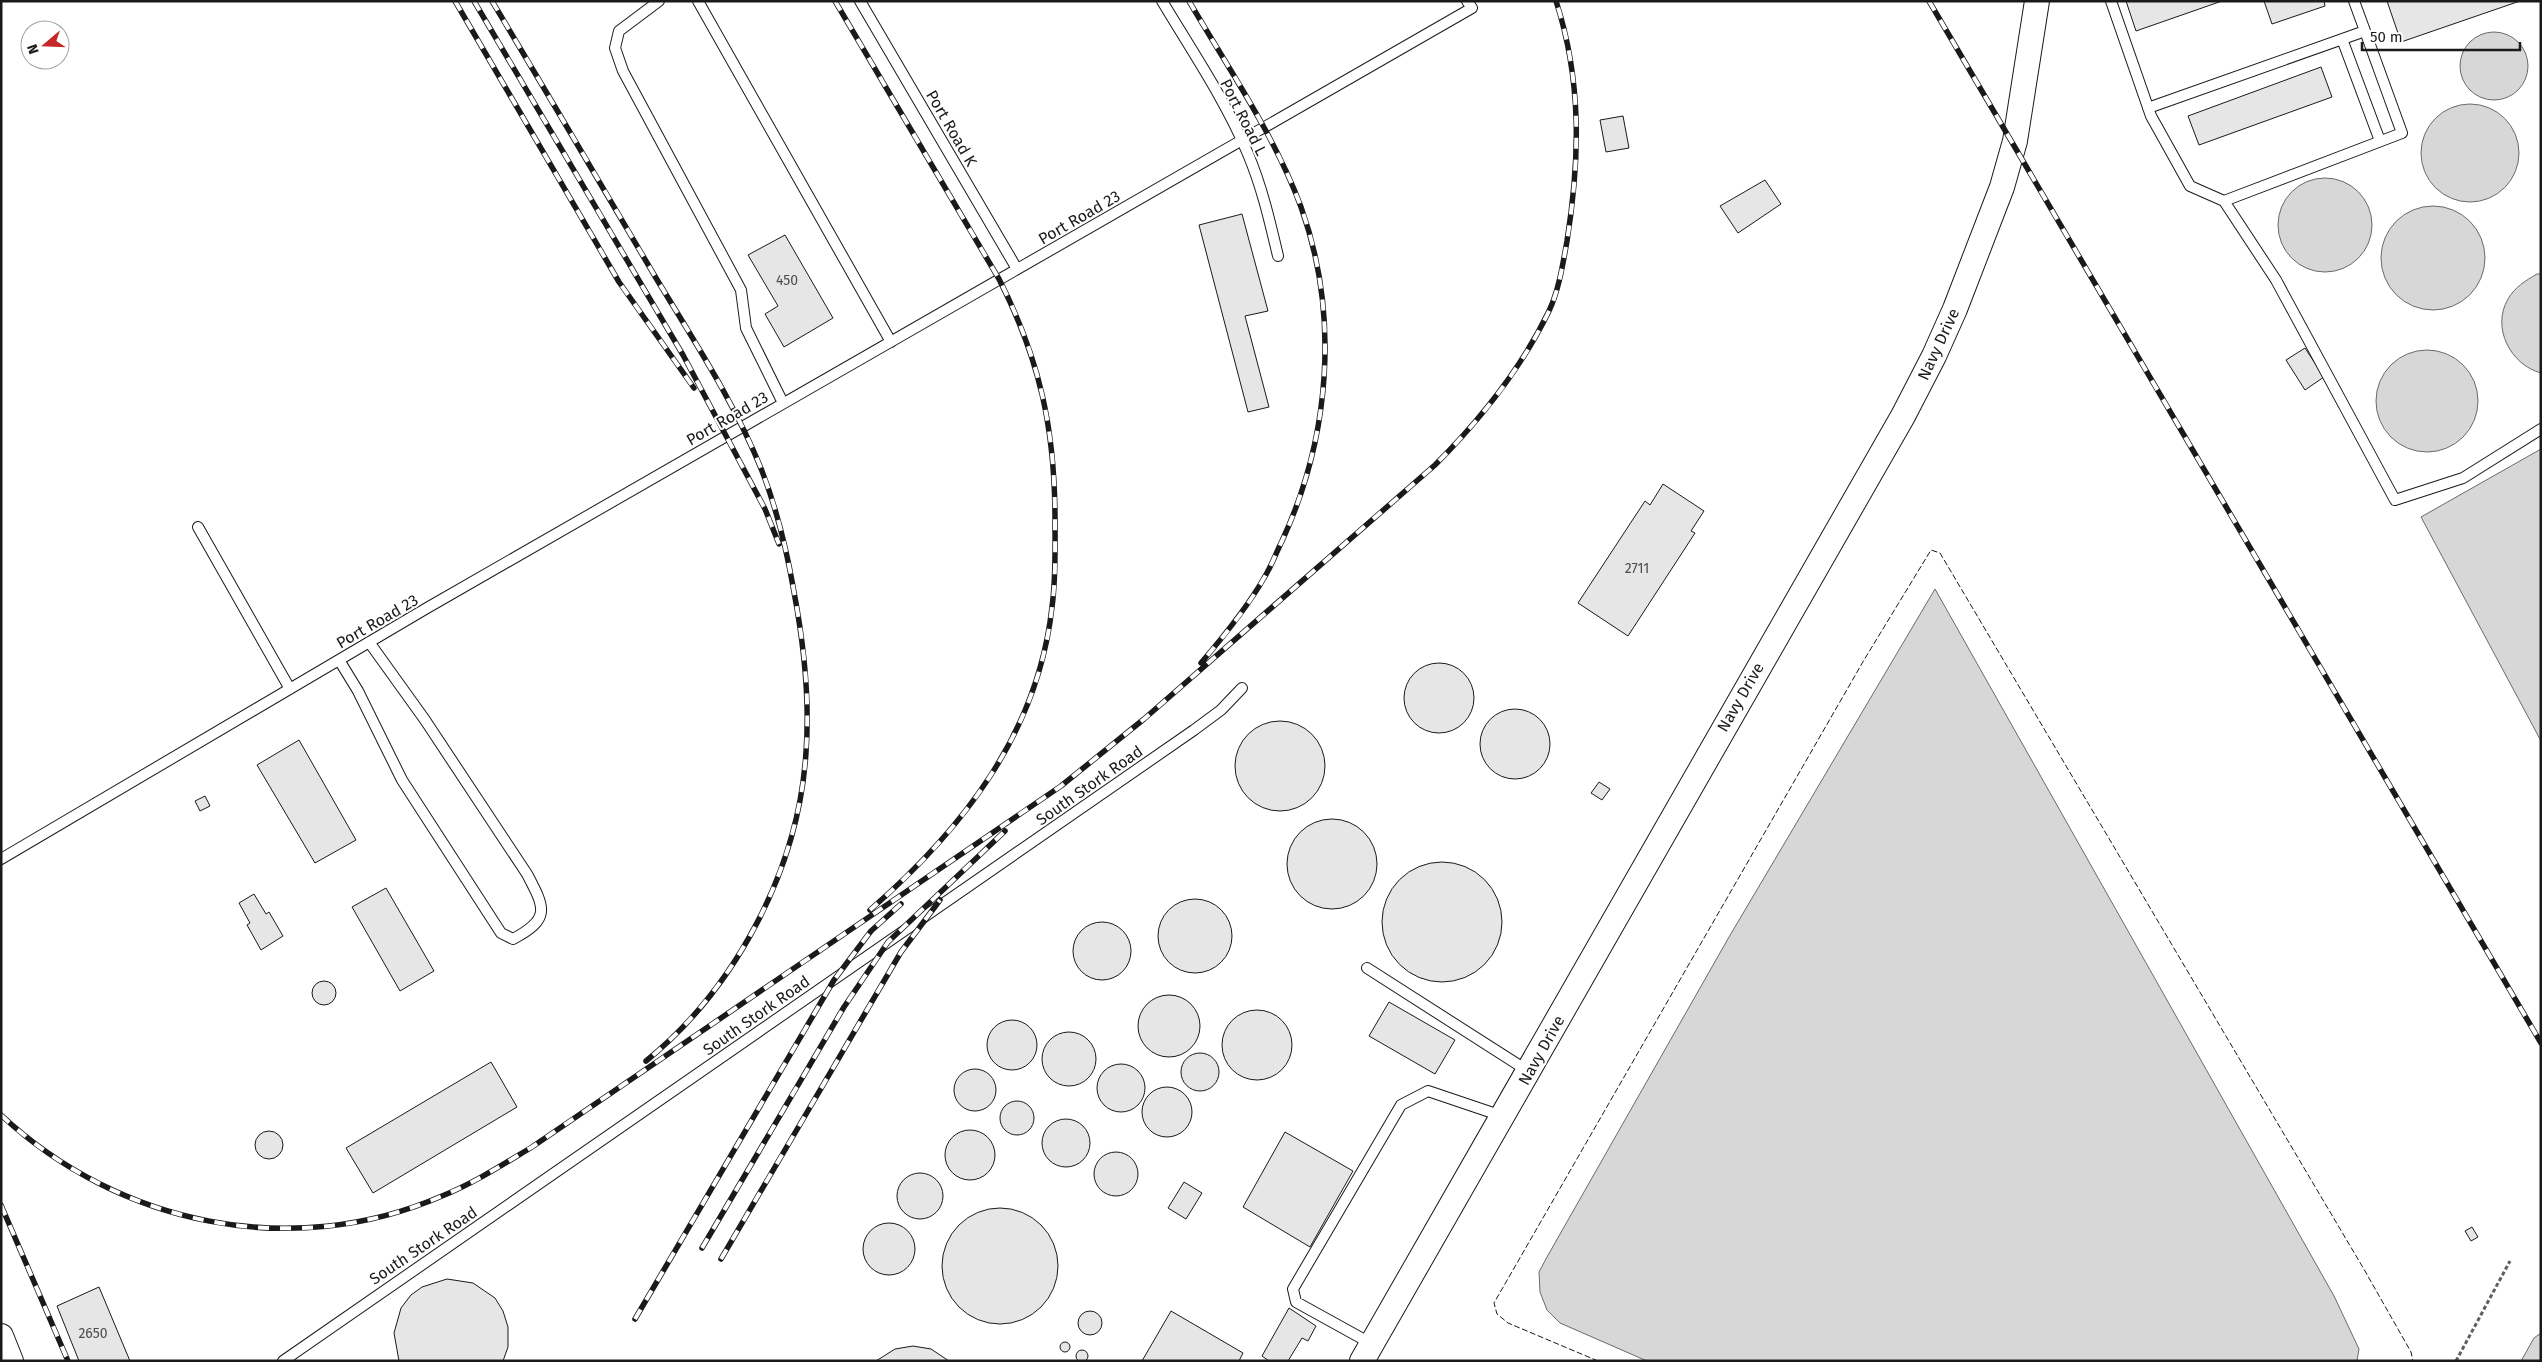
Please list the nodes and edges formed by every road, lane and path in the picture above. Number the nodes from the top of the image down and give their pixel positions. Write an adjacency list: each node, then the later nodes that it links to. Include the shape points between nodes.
1 (659, 1): 18 (lane, via 619,31 615,48 623,71 741,290 746,328)
2 (698, 1): 17 (lane)
3 (860, 1): 16 (lane, Port Road K)
4 (1162, 1): 12 (lane, Port Road L)
5 (2037, 1): 27 (street, Navy Drive, via 2012,150 1986,228 1934,356 1903,416 1779,628)
6 (2111, 1): 11 (lane)
7 (2354, 1): 9 (lane)
8 (1470, 5): 12 (lane, Port Road 23)
9 (2365, 31): 10 (lane); 13 (lane, via 2402,133)
10 (2342, 39): 11 (lane); 13 (lane)
11 (2148, 108): 14 (lane, via 2190,186)
12 (1242, 140): 15 (lane, Port Road L, via 1263,195); 16 (lane, Port Road 23)
13 (2380, 141): 14 (lane)
14 (2224, 201): 19 (lane, via 2276,280 2395,500 2462,478)
15 (1278, 256)
16 (1018, 269): 17 (lane, Port Road 23)
17 (890, 342): 18 (lane, Port Road 23)
18 (783, 403): 21 (lane, Port Road 23)
19 (2541, 429)
20 (198, 527): 24 (lane)
21 (369, 642): 22 (lane, Port Road 23); 22 (lane, via 527,874 540,897 542,914 533,928 513,939 501,933 402,780)
22 (339, 660): 24 (lane, Port Road 23)
23 (1242, 688): 33 (lane, South Stork Road, via 1221,710 1194,730)
24 (290, 689): 25 (lane, Port Road 23)
25 (1, 859)
26 (1367, 968): 27 (lane)
27 (1529, 1071): 28 (street, Navy Drive)
28 (1503, 1116): 31 (street, Navy Drive); 31 (lane, via 1428,1091 1401,1105 1293,1289 1296,1302)
29 (2510, 1261): 34 (path)
30 (1, 1336): 32 (street)
31 (1367, 1352)
32 (11, 1361)
33 (282, 1361)
34 (2456, 1361)

